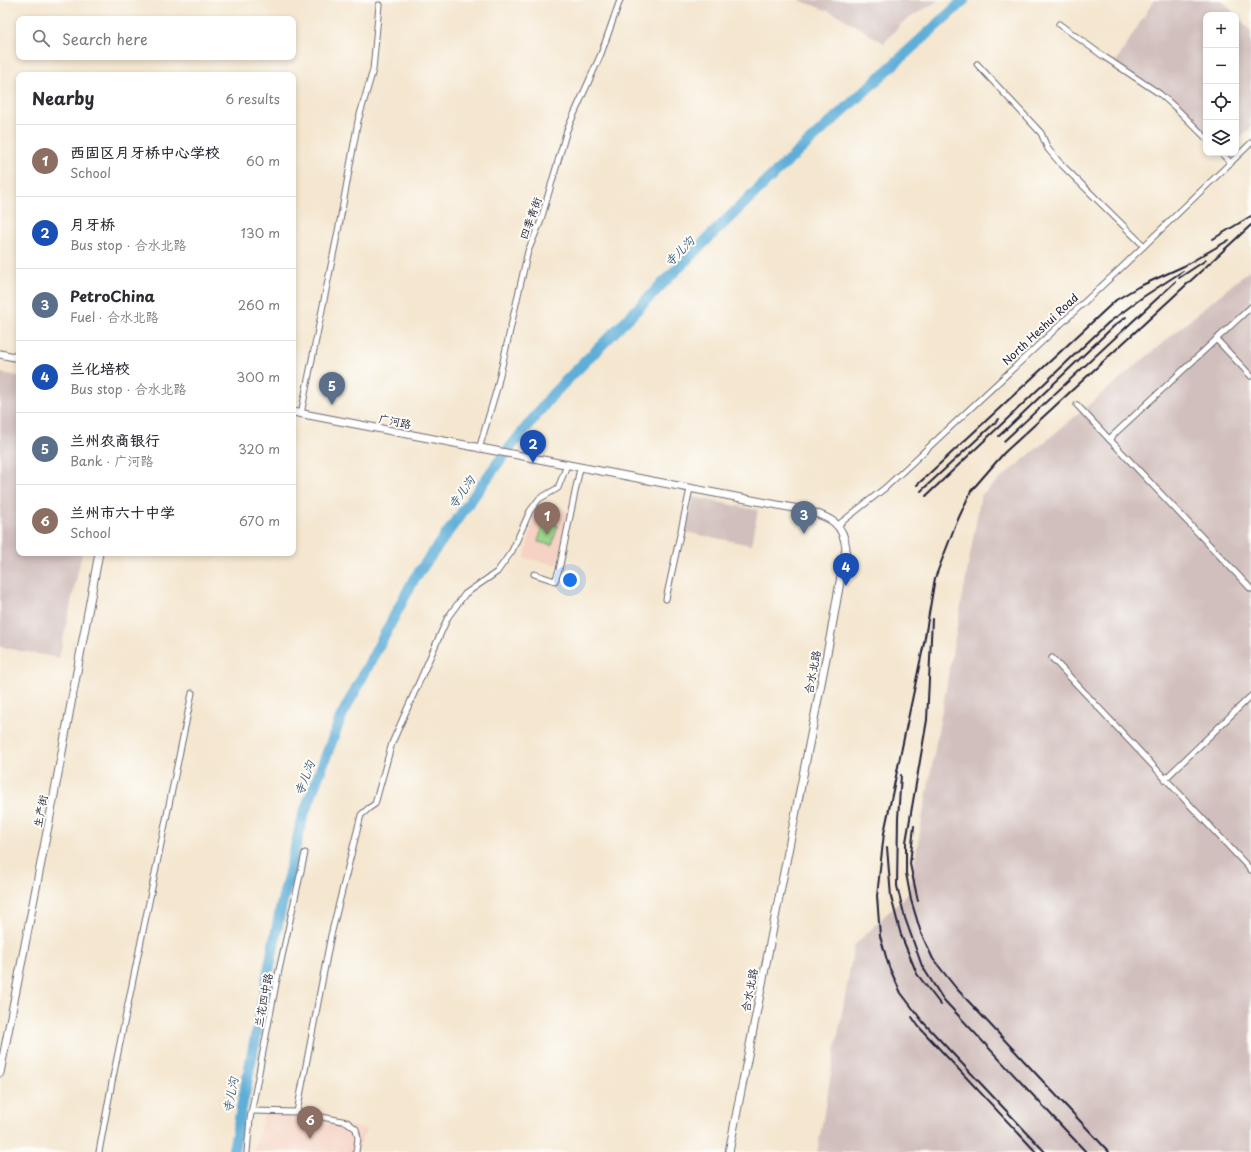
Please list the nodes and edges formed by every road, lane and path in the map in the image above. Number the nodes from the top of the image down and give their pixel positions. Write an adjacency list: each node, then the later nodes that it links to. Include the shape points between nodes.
1 (620, 0): 19 (street, 四季青街, via 601,54 567,130 540,222 528,251)
2 (379, 5): 17 (street, via 373,70 358,121)
3 (1059, 24): 5 (street, via 1160,94)
4 (977, 64): 9 (street, via 1041,133 1048,149 1060,163)
5 (1203, 135)
6 (1251, 143): 8 (street, North Heshui Road)
7 (1224, 156): 8 (street)
8 (1231, 163): 9 (street, North Heshui Road)
9 (1144, 246): 23 (street, North Heshui Road, via 885,488)
10 (1251, 307): 11 (street)
11 (1216, 339): 14 (street); 18 (street)
12 (0, 354): 13 (street)
13 (16, 357)
14 (1251, 376)
15 (1077, 405): 18 (street)
16 (296, 413): 17 (street, 广河路)
17 (301, 414): 19 (street, 广河路)
18 (1109, 439): 26 (street)
19 (479, 449): 20 (street, 广河路)
20 (567, 465): 21 (street); 36 (street, via 558,488 539,499 530,511 512,551 497,572 465,594 448,617 392,743 375,804 361,815 331,935)
21 (580, 468): 22 (street); 25 (street, via 555,581)
22 (690, 489): 23 (street, via 809,511 820,514); 27 (street)
23 (838, 525): 40 (street, 合水北路, via 846,548)
24 (98, 556): 34 (street, 生产街)
25 (534, 574)
26 (1251, 589)
27 (666, 599)
28 (1052, 658): 31 (street)
29 (192, 693): 37 (street)
30 (1251, 696): 31 (street)
31 (1165, 779): 33 (street)
32 (305, 853): 35 (street, 兰花四中路, via 277,979)
33 (1251, 870)
34 (0, 1073)
35 (252, 1111): 36 (street); 38 (street, 兰花四中路)
36 (297, 1112): 39 (street, via 347,1122 356,1129)
37 (99, 1152)
38 (247, 1152)
39 (356, 1152)
40 (729, 1152)

